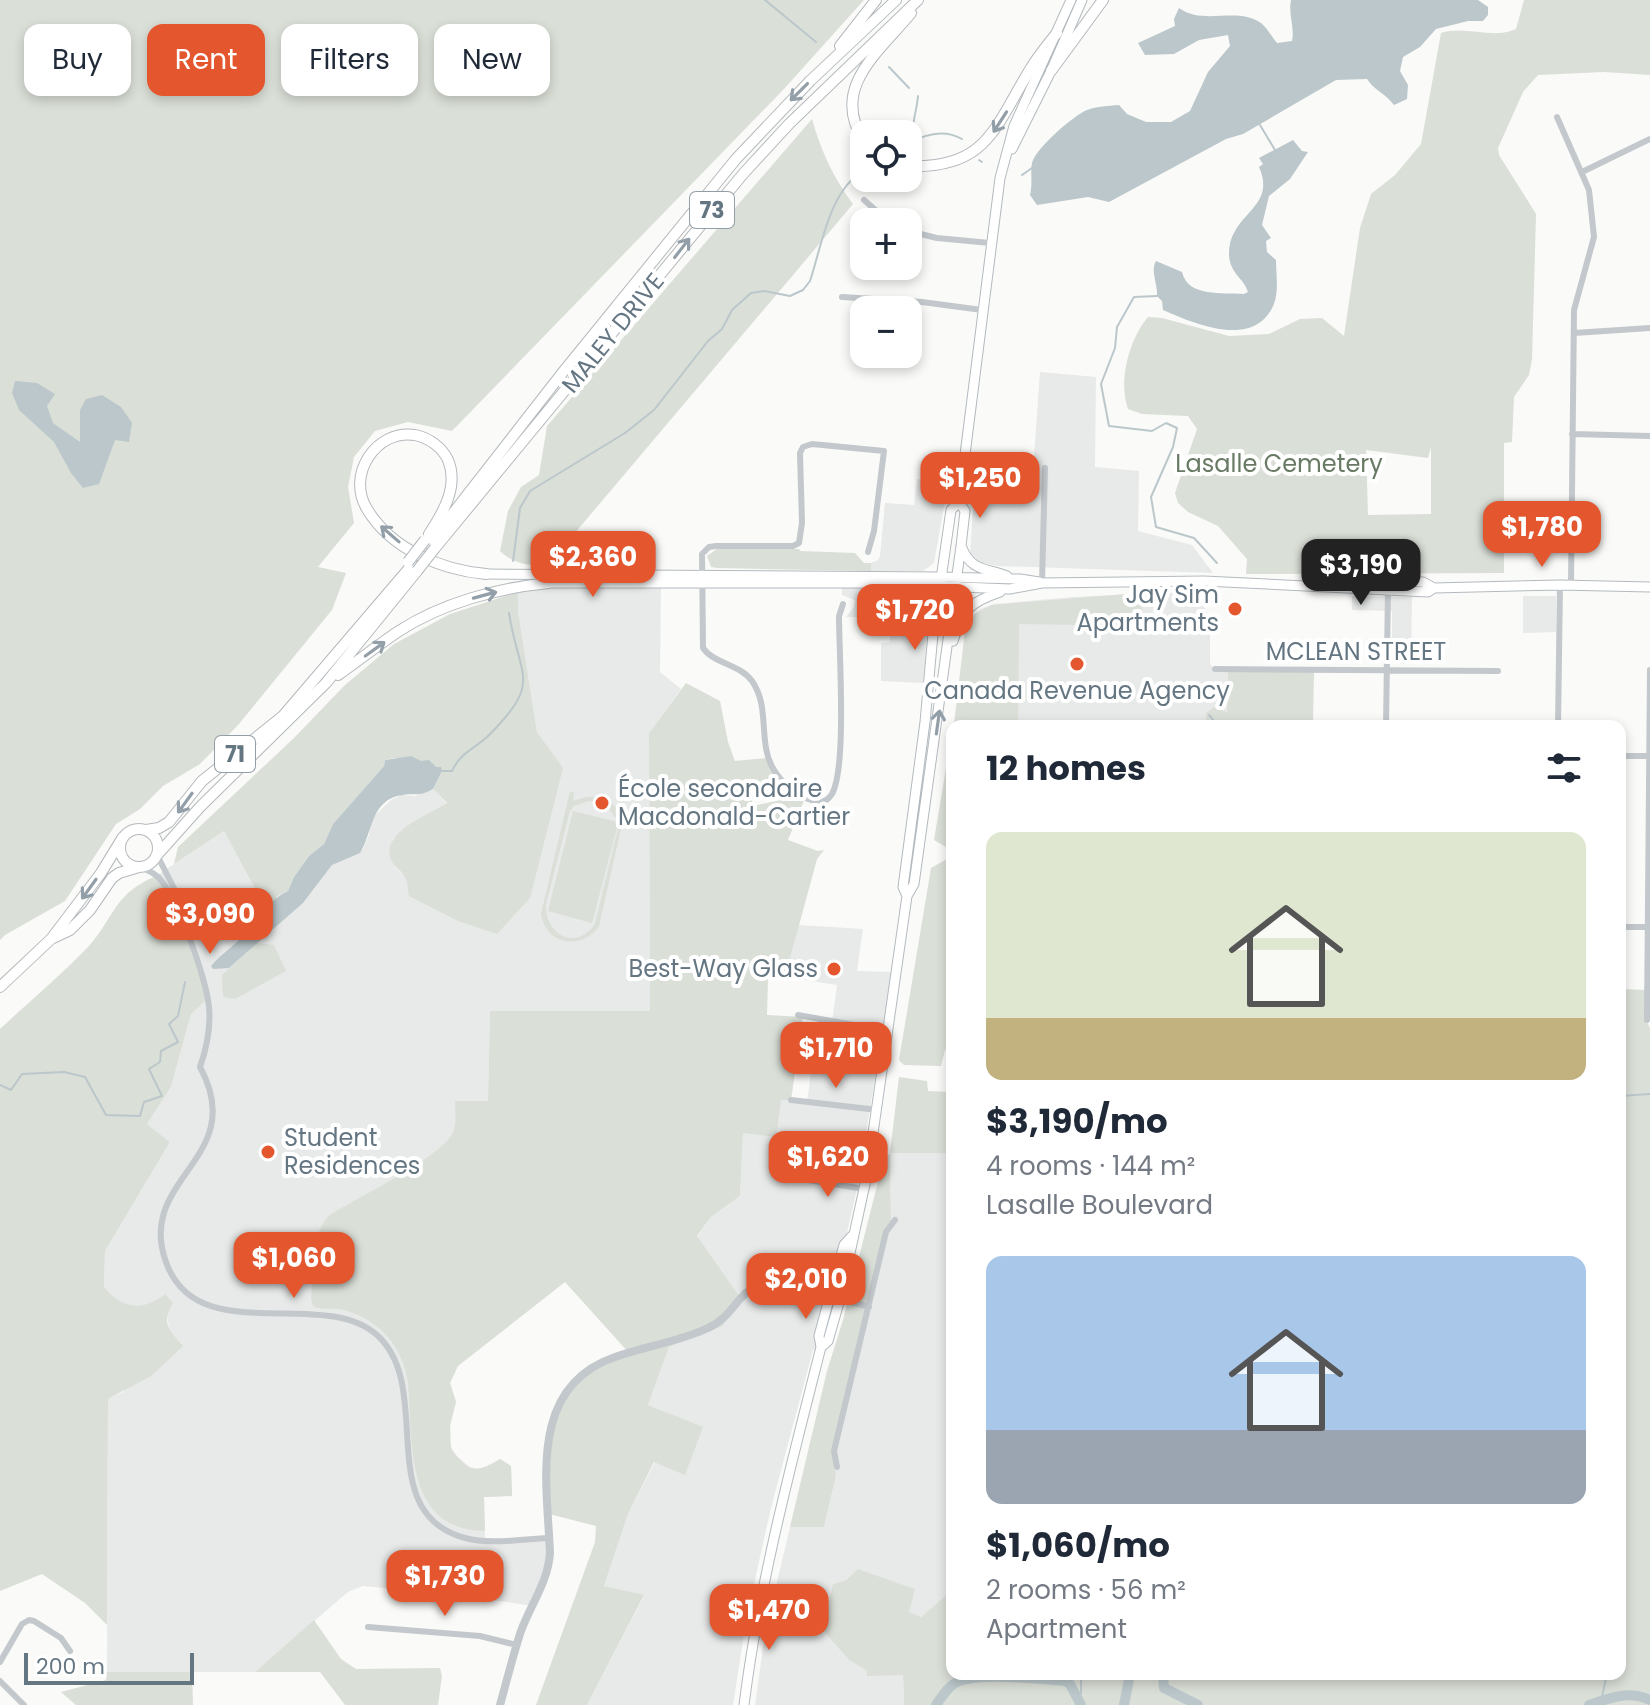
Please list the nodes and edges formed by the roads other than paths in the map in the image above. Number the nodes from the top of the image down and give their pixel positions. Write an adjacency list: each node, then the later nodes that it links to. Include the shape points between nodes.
1 (876, 0): 8 (highway)
2 (896, 0): 8 (highway, MALEY DRIVE / 73)
3 (920, 0): 11 (highway, via 857,82); 28 (highway, MALEY DRIVE / 73, one-way to 3, via 743,174)
4 (1071, 0): 7 (main road)
5 (1082, 0): 9 (main road)
6 (1103, 0): 9 (highway)
7 (1057, 33): 13 (highway, one-way to 13, via 997,128 975,151 946,164); 15 (main road, via 1014,126)
8 (823, 69): 28 (highway, MALEY DRIVE / 73, one-way to 28, via 717,181)
9 (1051, 71): 15 (main road)
10 (1557, 117): 14 (street)
11 (855, 120)
12 (1650, 139): 14 (street)
13 (922, 165)
14 (1582, 172): 23 (street, via 1594,237 1574,310)
15 (1000, 178): 19 (main road)
16 (864, 200): 17 (street)
17 (873, 208)
18 (922, 234): 19 (street)
19 (990, 243): 21 (main road)
20 (842, 297): 21 (street)
21 (982, 310): 27 (main road)
22 (1650, 328): 23 (street)
23 (1574, 333): 24 (street)
24 (1572, 434): 25 (street); 40 (street)
25 (1650, 436)
26 (1045, 468): 37 (street)
27 (959, 502): 29 (main road, via 965,511); 34 (main road, via 951,510)
28 (429, 544): 31 (highway, MALEY DRIVE / 73, bridge); 32 (highway, one-way to 28, via 448,568 423,557 388,533 368,511 360,490 362,469 373,450 391,437 425,438 448,461 448,500)
29 (961, 546): 36 (main road); 38 (main road, via 975,566)
30 (868, 552): 33 (street, via 884,451 812,444 800,453 799,543 709,547 702,554)
31 (413, 566): 49 (highway, MALEY DRIVE / 73); 49 (highway, MALEY DRIVE / 71)
32 (486, 574): 33 (main road)
33 (701, 579): 34 (main road); 35 (main road); 43 (street, via 703,648 707,655 744,672 754,684 762,704 767,755 780,778 816,802 825,801 833,791 840,755)
34 (941, 582): 36 (main road); 58 (main road, via 903,887)
35 (548, 583): 49 (highway, one-way to 35, via 425,617 472,598)
36 (956, 583): 38 (main road); 44 (main road)
37 (1042, 583): 38 (main road); 41 (main road, via 1204,581 1350,590)
38 (1012, 584): 44 (main road, via 968,606)
39 (1560, 585): 40 (main road); 41 (main road, via 1428,592); 51 (street)
40 (1571, 585): 42 (main road)
41 (1388, 586): 46 (street)
42 (1650, 587)
43 (843, 604)
44 (945, 663): 58 (main road, one-way to 44, via 914,884)
45 (1215, 669): 46 (street, MCLEAN STREET)
46 (1386, 670): 48 (street, MCLEAN STREET); 50 (street)
47 (1650, 670): 53 (street)
48 (1498, 671)
49 (324, 678): 54 (highway, 71, one-way to 54, via 202,781 169,822); 56 (highway, 71)
50 (1386, 720)
51 (1558, 720)
52 (1626, 756): 53 (street)
53 (1650, 756): 61 (street)
54 (146, 830): 55 (highway, via 136,828); 56 (highway, via 158,842)
55 (123, 837): 57 (highway, via 124,859); 62 (highway, one-way to 62)
56 (157, 854): 57 (highway); 59 (street, via 179,898)
57 (140, 867): 59 (street, via 157,876); 62 (highway, via 112,878 70,930)
58 (907, 896): 66 (main road)
59 (184, 924): 75 (street, via 208,997 208,1037 200,1067 212,1093 213,1116 201,1152 165,1207 161,1244 170,1272 186,1291 214,1306 337,1316 372,1331 388,1345 400,1370 412,1483 424,1511 463,1538)
60 (1626, 927): 61 (street)
61 (1649, 927): 65 (street)
62 (51, 939): 63 (highway)
63 (0, 987)
64 (798, 1015): 66 (street)
65 (1647, 1020)
66 (888, 1031): 68 (main road)
67 (791, 1100): 68 (street)
68 (878, 1110): 70 (main road)
69 (796, 1178): 70 (street)
70 (864, 1189): 72 (main road, via 853,1250)
71 (895, 1220): 73 (street, via 886,1232)
72 (835, 1298): 73 (street); 75 (street, via 788,1282 762,1281 713,1326 587,1371 558,1404 549,1428); 83 (main road, via 765,1585)
73 (869, 1307): 74 (street, via 834,1451)
74 (837, 1467)
75 (549, 1538): 77 (street, via 546,1577)
76 (368, 1627): 77 (street, via 480,1636)
77 (517, 1645): 82 (street)
78 (70, 1651): 79 (street, via 61,1638 29,1620)
79 (0, 1662)
80 (0, 1681): 81 (street)
81 (24, 1705)
82 (500, 1705)
83 (744, 1705)

